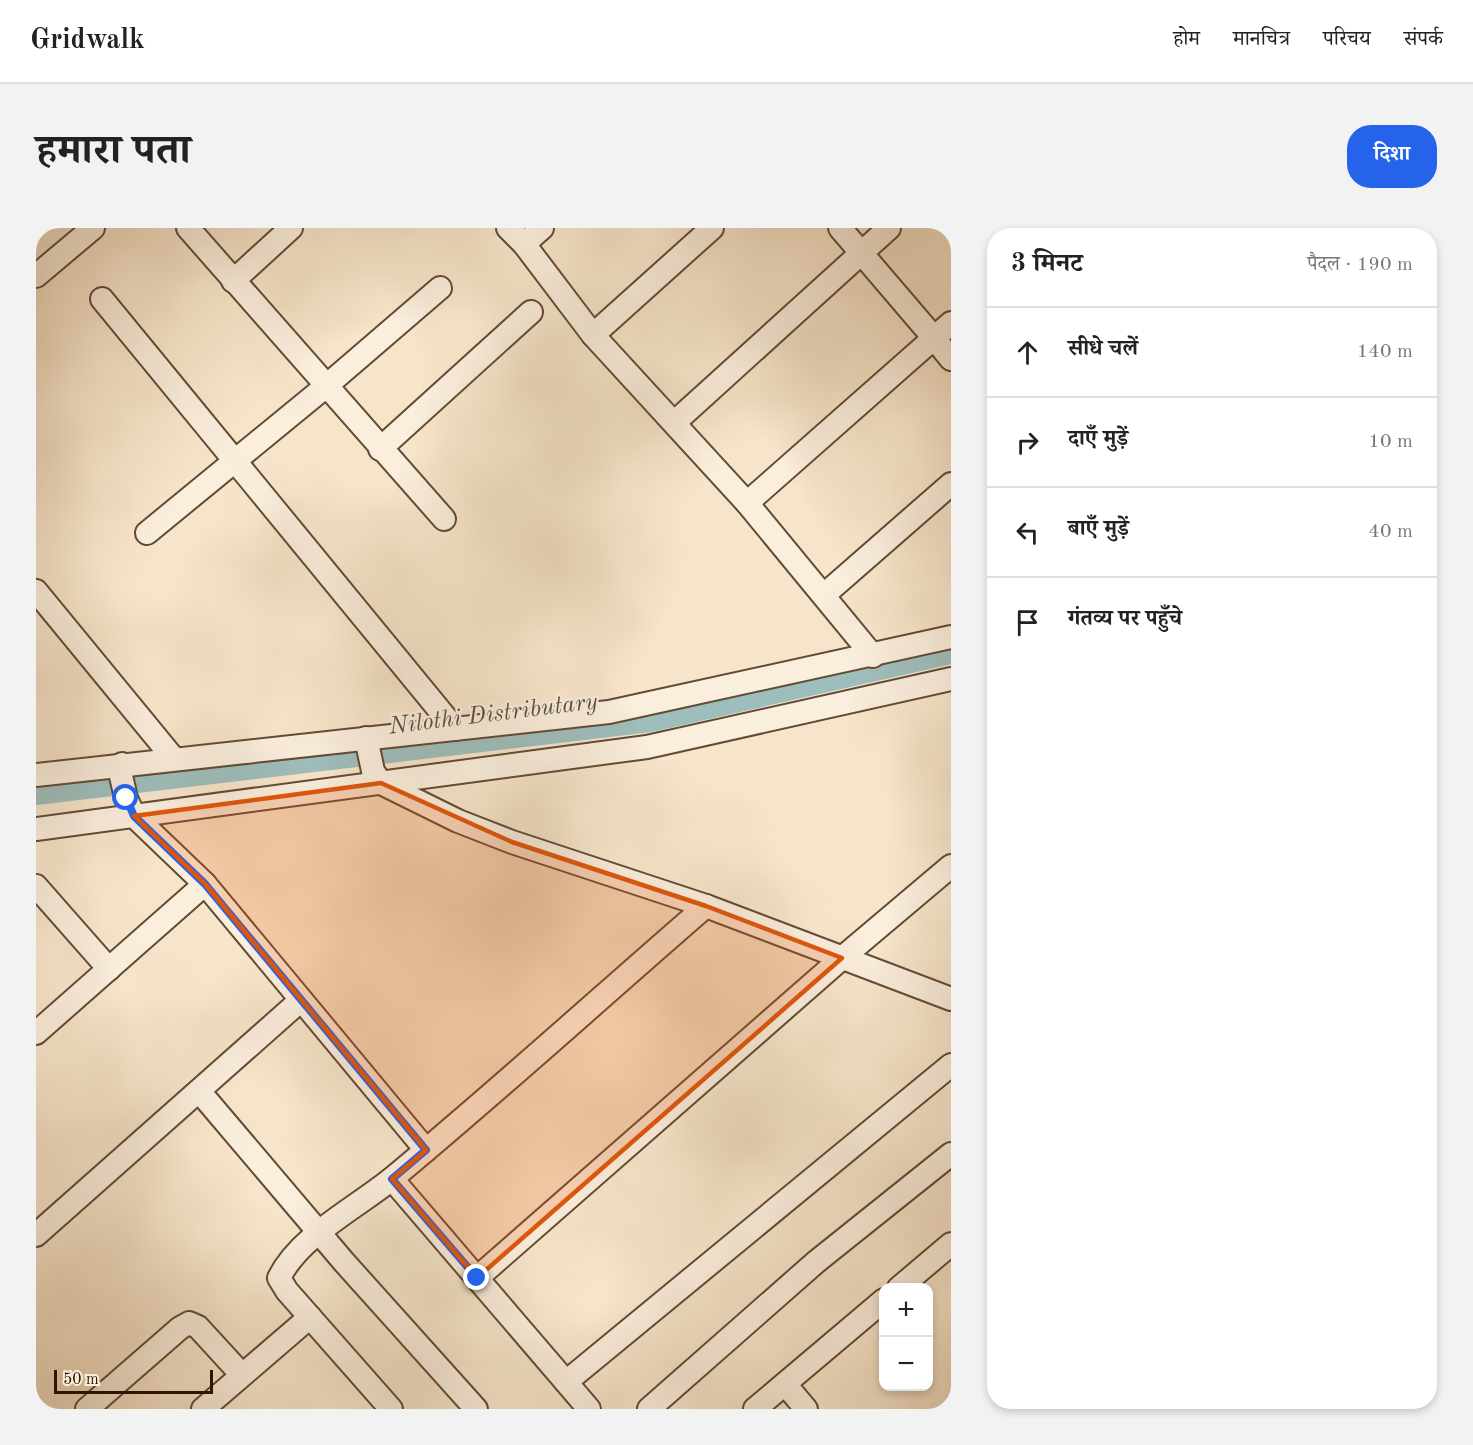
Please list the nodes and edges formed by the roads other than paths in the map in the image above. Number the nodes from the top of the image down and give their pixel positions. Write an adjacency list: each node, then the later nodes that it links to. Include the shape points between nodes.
1 (93, 228): 11 (street)
2 (188, 228): 12 (street)
3 (291, 228): 12 (street)
4 (508, 228): 9 (street)
5 (542, 228): 9 (street)
6 (712, 228): 17 (street)
7 (840, 228): 10 (street)
8 (889, 228): 10 (street)
9 (524, 244): 17 (street)
10 (861, 252): 18 (street); 21 (street)
11 (36, 276)
12 (233, 281): 20 (street)
13 (440, 288): 20 (street)
14 (102, 299): 23 (street)
15 (531, 312): 22 (street)
16 (951, 323): 18 (street)
17 (593, 335): 21 (street)
18 (934, 338): 19 (street); 25 (street)
19 (951, 359)
20 (325, 387): 22 (street); 23 (street)
21 (675, 422): 25 (street)
22 (380, 449): 26 (street)
23 (236, 461): 27 (street); 33 (street)
24 (951, 484): 29 (street)
25 (747, 503): 29 (street)
26 (444, 519)
27 (147, 533)
28 (36, 591): 35 (street)
29 (824, 595): 31 (street)
30 (951, 637): 31 (street)
31 (873, 656): 33 (street, via 609,712)
32 (951, 679): 38 (street, via 647,747)
33 (455, 729): 34 (street)
34 (367, 743): 35 (street); 38 (street)
35 (174, 759): 36 (street)
36 (122, 770): 37 (street); 39 (street)
37 (36, 775)
38 (377, 777): 39 (street); 44 (street, via 458,821)
39 (130, 807): 40 (street); 42 (street)
40 (36, 829)
41 (951, 866): 45 (street)
42 (205, 884): 46 (street); 48 (street)
43 (36, 886): 46 (street)
44 (706, 906): 45 (street); 52 (street)
45 (842, 958): 47 (street); 58 (street)
46 (109, 969): 49 (street)
47 (951, 999)
48 (301, 1000): 51 (street); 52 (street)
49 (36, 1033)
50 (951, 1065): 63 (street)
51 (199, 1091): 55 (street); 56 (street)
52 (426, 1150): 54 (street)
53 (951, 1154): 70 (street, via 816,1262)
54 (392, 1179): 55 (street); 58 (street)
55 (320, 1233): 61 (street, via 286,1263 279,1278); 68 (street)
56 (36, 1235)
57 (951, 1244): 59 (street)
58 (477, 1278): 63 (street)
59 (904, 1283)
60 (879, 1304): 64 (street)
61 (310, 1317): 62 (street); 67 (street)
62 (242, 1375): 65 (street, via 198,1327 189,1323); 66 (street)
63 (566, 1382): 69 (street)
64 (785, 1383): 71 (street); 72 (street)
65 (87, 1409)
66 (203, 1409)
67 (391, 1409)
68 (476, 1409)
69 (589, 1409)
70 (649, 1409)
71 (755, 1409)
72 (806, 1409)

